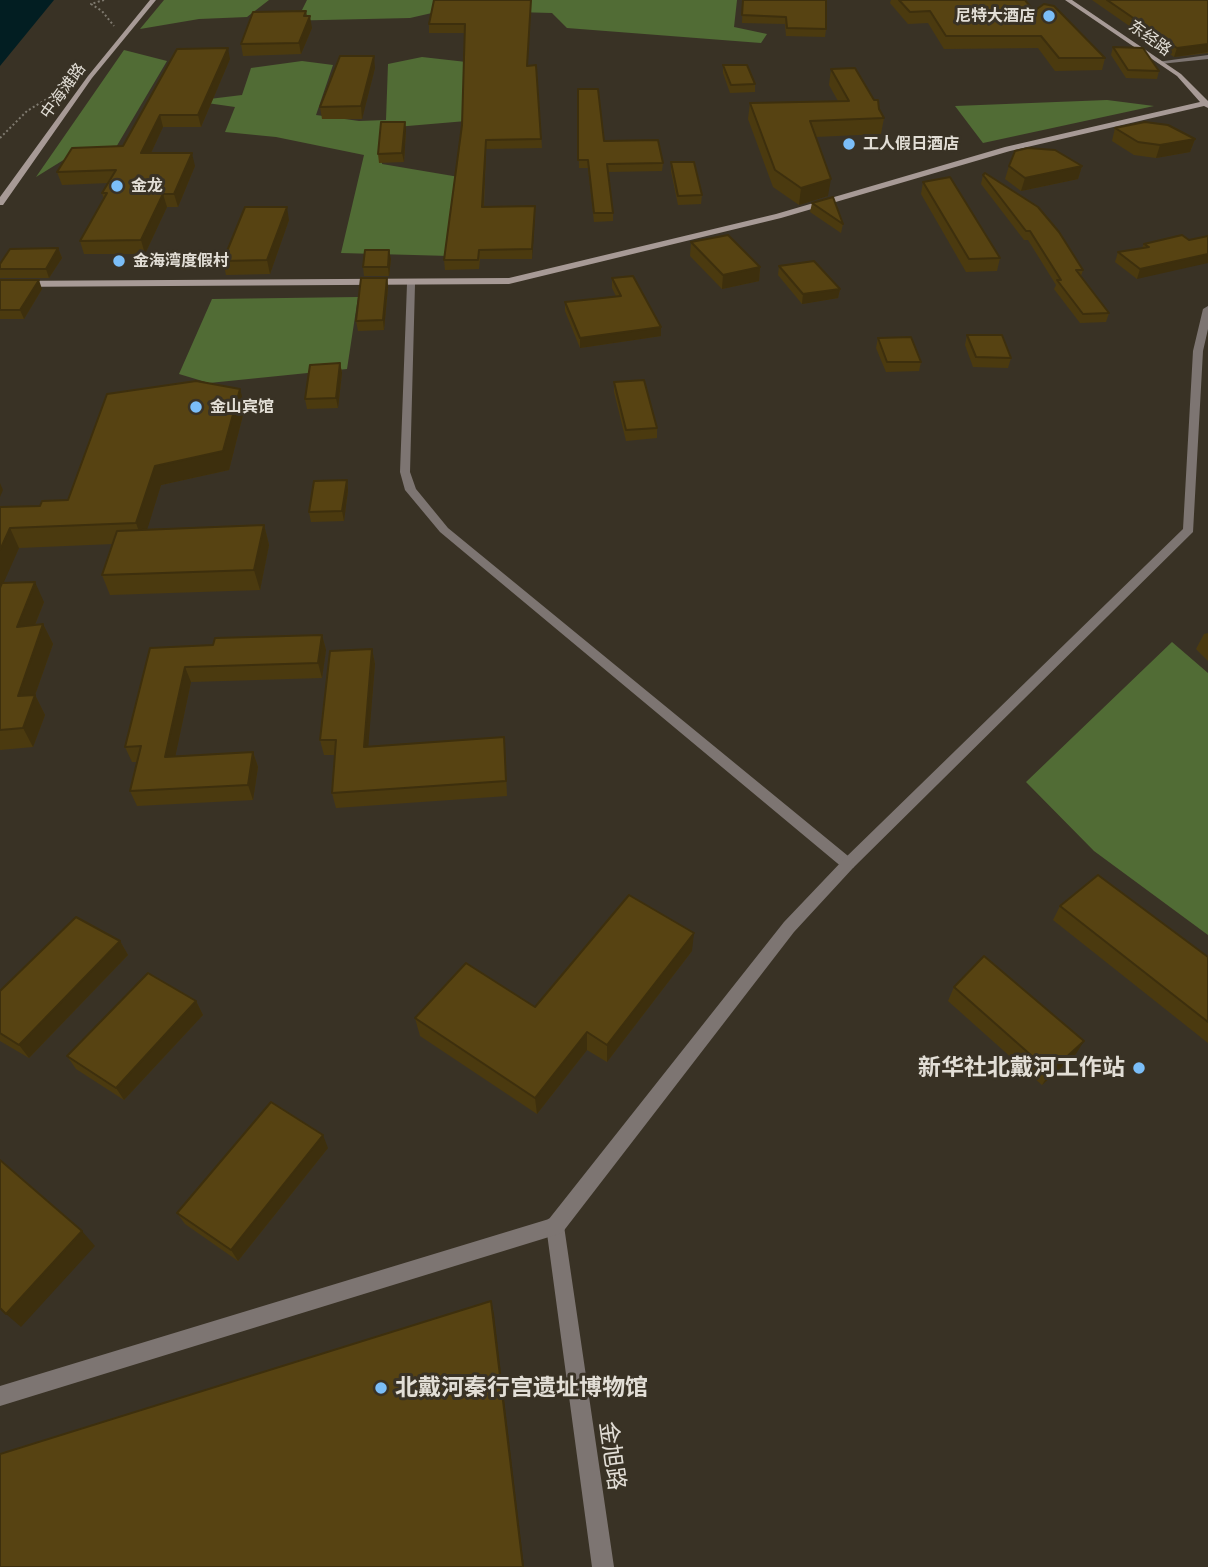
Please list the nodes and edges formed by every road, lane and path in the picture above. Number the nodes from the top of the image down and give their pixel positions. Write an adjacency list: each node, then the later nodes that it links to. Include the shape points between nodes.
1 (104, 0): 4 (path, via 91,4)
2 (153, 0): 10 (main road, 中海滩路, via 90,77)
3 (1068, 0): 6 (main road, 东经路)
4 (117, 29)
5 (1208, 57): 6 (street)
6 (1160, 62): 8 (main road, 东经路)
7 (60, 91): 9 (path, via 27,111)
8 (1207, 105): 12 (main road, via 1008,149 778,216 509,282)
9 (0, 138)
10 (0, 203)
11 (0, 284): 12 (main road)
12 (411, 284): 15 (street, via 405,472 411,490 444,530)
13 (1208, 309): 14 (street)
14 (1203, 352): 15 (street, via 1189,530)
15 (848, 864): 16 (street, via 789,926)
16 (555, 1226): 17 (street); 18 (street, 金旭路)
17 (0, 1396)
18 (603, 1567)

